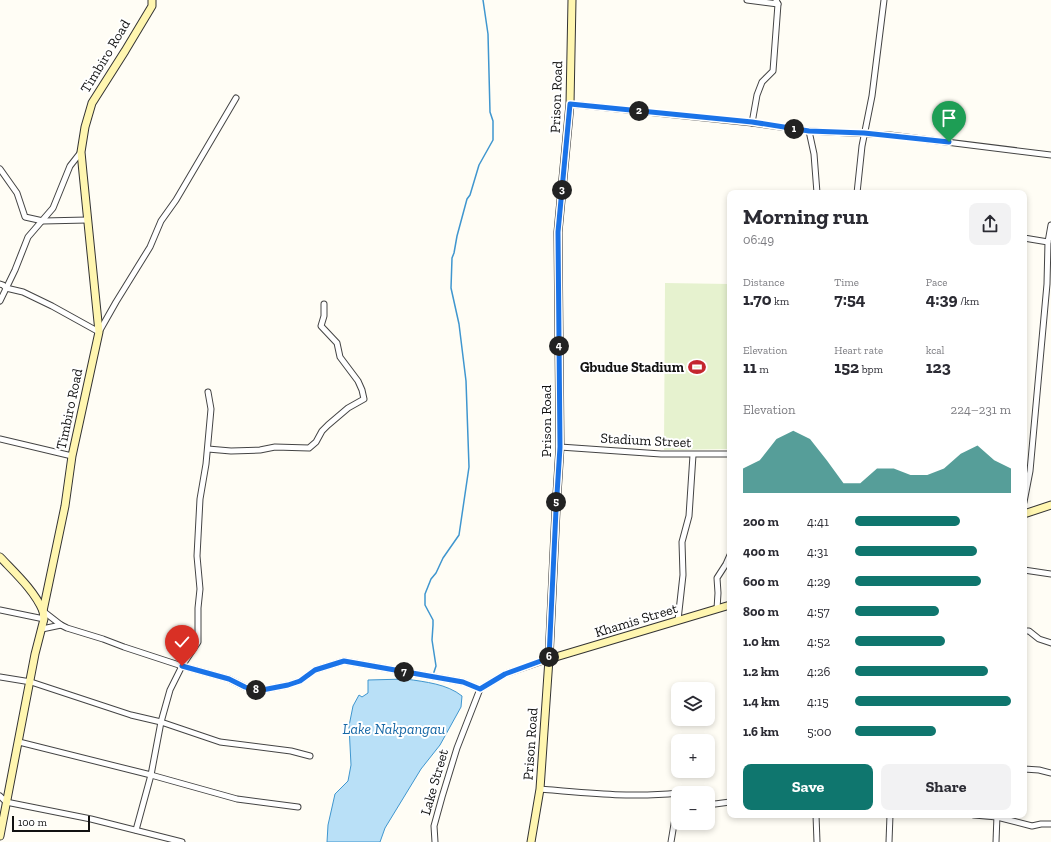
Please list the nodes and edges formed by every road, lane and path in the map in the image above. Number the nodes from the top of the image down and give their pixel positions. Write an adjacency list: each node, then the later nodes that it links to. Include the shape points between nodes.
1 (152, 0): 11 (street, Timbiro Road, via 152,6 92,103)
2 (572, 0): 7 (street, Prison Road)
3 (748, 0): 5 (street)
4 (884, 0): 10 (street, via 872,96)
5 (777, 2): 8 (street, via 773,70 762,82)
6 (236, 98): 25 (street, via 161,221 150,247)
7 (570, 104): 8 (street); 28 (street, Prison Road, via 558,232)
8 (752, 122): 9 (street)
9 (809, 131): 10 (street); 14 (street)
10 (864, 133): 12 (street); 15 (street)
11 (81, 152): 16 (street, Timbiro Road); 17 (street, via 70,166 53,208)
12 (1051, 155)
13 (0, 169): 17 (street, via 17,194 25,217)
14 (817, 190)
15 (857, 190)
16 (87, 220): 17 (street); 25 (street, Timbiro Road)
17 (43, 221): 22 (street, via 28,237)
18 (1051, 225): 20 (street)
19 (1027, 238): 20 (street)
20 (1048, 242): 33 (street, via 1047,284)
21 (0, 284): 22 (street)
22 (6, 288): 23 (street); 25 (street, via 23,292)
23 (0, 301)
24 (324, 304): 29 (street, via 321,326 337,343 340,357 358,381 364,399 348,408 322,431 309,448 275,447 231,451)
25 (99, 332): 32 (street, Timbiro Road)
26 (208, 392): 29 (street, via 211,409)
27 (0, 439): 32 (street)
28 (560, 447): 31 (street, Stadium Street); 50 (street, Prison Road)
29 (208, 449): 51 (street, via 199,506 198,642)
30 (727, 454): 31 (street, Stadium Street)
31 (693, 455): 45 (street, via 689,516 682,542 683,575)
32 (72, 456): 43 (street, Timbiro Road, via 65,506)
33 (1027, 486)
34 (1051, 506): 35 (street)
35 (1027, 513)
36 (0, 557): 43 (street, via 16,573)
37 (727, 562): 41 (street, via 717,578)
38 (1027, 570): 39 (street)
39 (1051, 574)
40 (727, 606): 41 (street, Khamis Street)
41 (717, 609): 45 (street, Khamis Street)
42 (0, 610): 44 (street)
43 (43, 611): 44 (street, Timbiro Road); 46 (street)
44 (44, 620): 47 (street, Timbiro Road)
45 (678, 620): 50 (street, Khamis Street)
46 (61, 626): 47 (street); 51 (street)
47 (42, 629): 53 (street, Timbiro Road)
48 (1027, 631): 49 (street)
49 (1051, 643)
50 (549, 658): 54 (street, via 505,674); 61 (street, Prison Road)
51 (182, 666): 54 (street, via 229,679 257,691 300,681 315,670 344,661 463,682); 55 (street, via 170,690)
52 (0, 677): 53 (street)
53 (31, 682): 55 (street, via 131,715); 56 (street, Timbiro Road)
54 (480, 689): 77 (street, Lake Street, via 457,748 442,797 434,826)
55 (161, 722): 57 (street, via 220,742); 60 (street)
56 (19, 742): 60 (street); 64 (street, Timbiro Road)
57 (310, 756)
58 (1027, 769): 59 (street)
59 (1051, 773)
60 (151, 775): 67 (street, via 237,799); 73 (street)
61 (540, 789): 62 (street, via 607,795); 78 (street, Prison Road)
62 (671, 794)
63 (0, 796): 64 (street)
64 (6, 802): 73 (street); 75 (street, Timbiro Road)
65 (727, 802): 66 (street)
66 (715, 804)
67 (298, 807)
68 (816, 818): 80 (street)
69 (890, 818): 81 (street)
70 (997, 818): 82 (street)
71 (1004, 818): 72 (street, via 1032,826)
72 (1051, 824)
73 (136, 830): 76 (street)
74 (673, 830): 79 (street)
75 (0, 836)
76 (182, 842)
77 (435, 842)
78 (531, 842)
79 (671, 842)
80 (818, 842)
81 (889, 842)
82 (996, 842)

